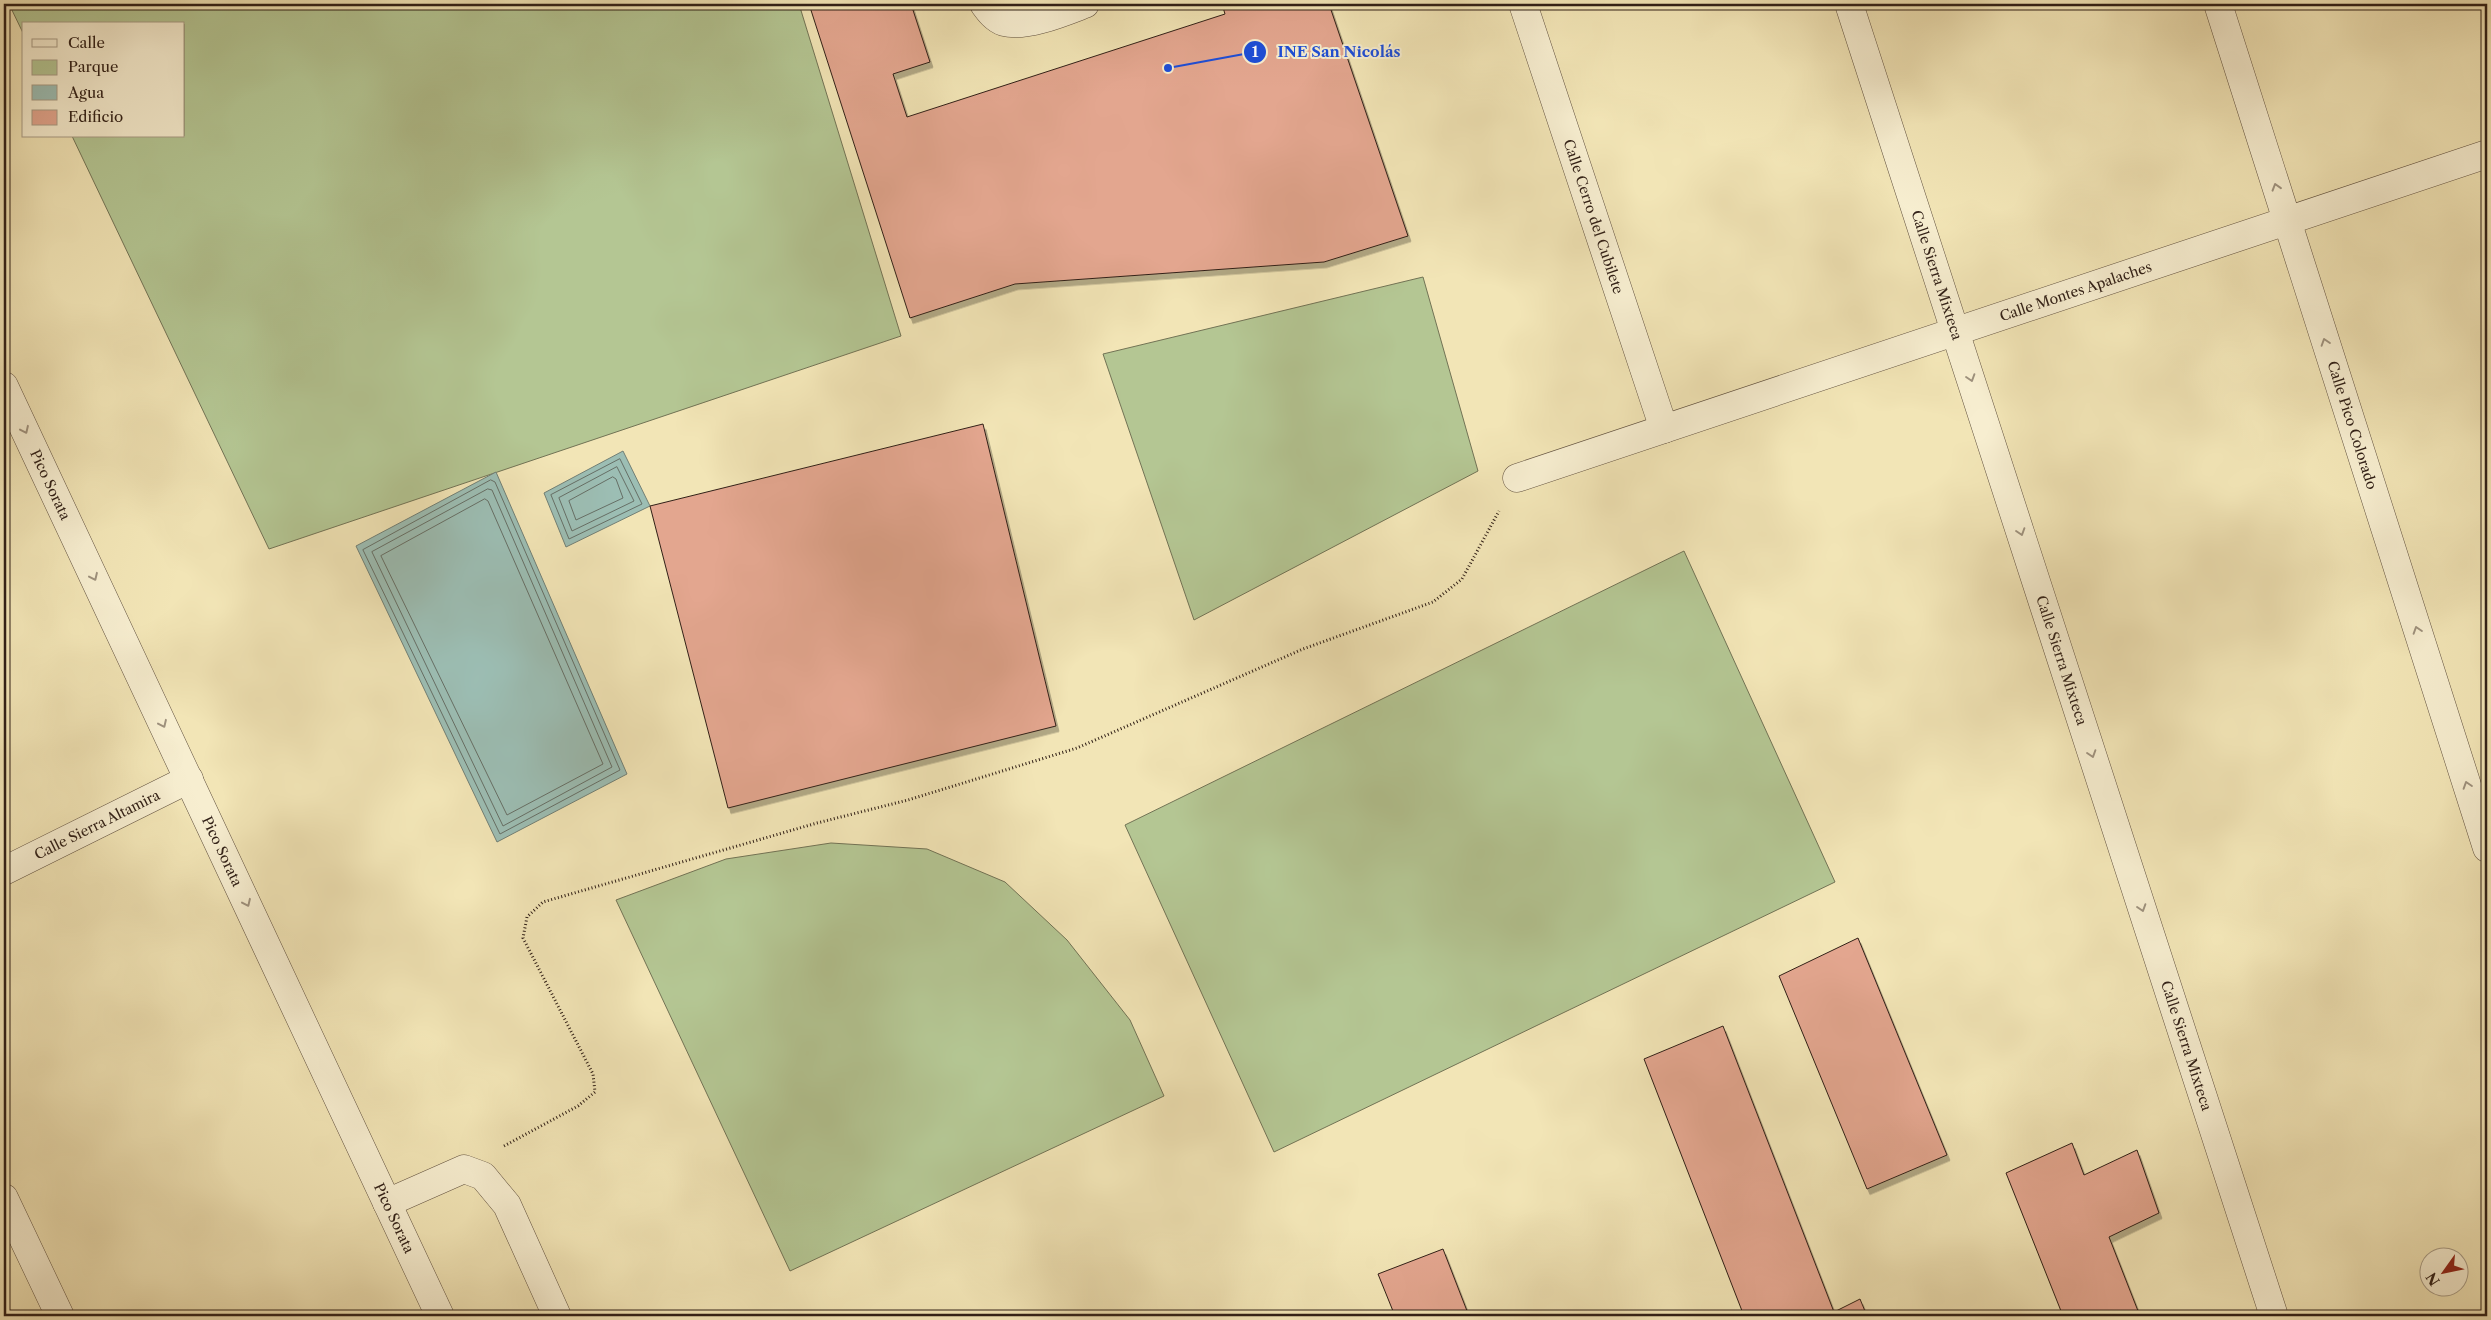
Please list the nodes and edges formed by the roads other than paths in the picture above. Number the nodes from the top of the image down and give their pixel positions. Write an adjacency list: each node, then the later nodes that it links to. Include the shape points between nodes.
1 (984, 4): 5 (street, via 993,16 1004,22 1022,23)
2 (1523, 4): 10 (street, Calle Cerro del Cubilete)
3 (1849, 4): 8 (street, Calle Sierra Mixteca)
4 (2218, 4): 7 (street, Calle Pico Colorado, one-way to 4)
5 (1069, 7)
6 (2487, 154): 7 (street, Calle Montes Apalaches)
7 (2286, 221): 8 (street, Calle Montes Apalaches); 13 (street, Calle Pico Colorado, one-way to 7)
8 (1956, 332): 10 (street, Calle Montes Apalaches); 20 (street, Calle Sierra Mixteca, one-way to 20)
9 (4, 386): 12 (street, Pico Sorata, one-way to 12)
10 (1664, 429): 11 (street, Calle Montes Apalaches)
11 (1517, 478)
12 (189, 779): 14 (street, Calle Sierra Altamira); 16 (street, Pico Sorata, one-way to 16)
13 (2487, 848)
14 (4, 871)
15 (4, 1198): 17 (street)
16 (387, 1203): 18 (street, Pico Sorata); 19 (street, via 464,1169 483,1176 507,1205)
17 (60, 1316)
18 (440, 1316)
19 (557, 1316)
20 (2274, 1316)

